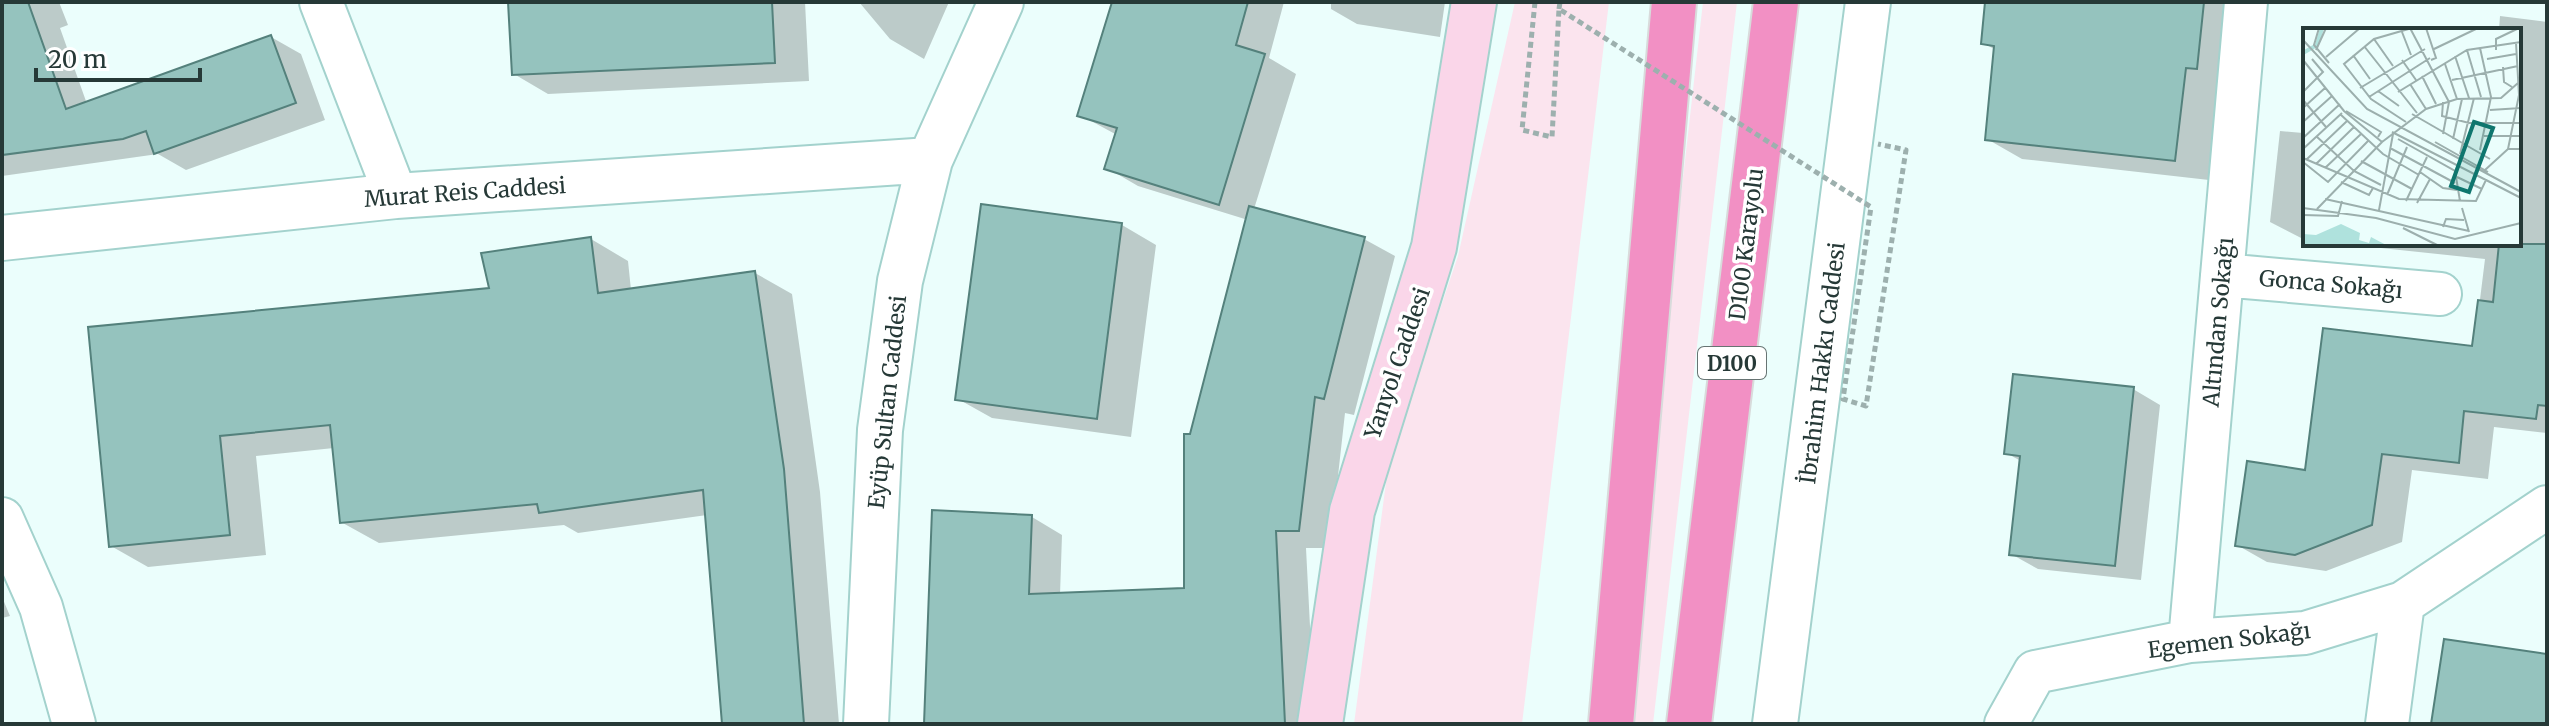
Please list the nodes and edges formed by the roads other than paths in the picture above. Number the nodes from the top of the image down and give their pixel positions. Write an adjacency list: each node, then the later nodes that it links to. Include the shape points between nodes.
1 (321, 2): 9 (street)
2 (1001, 2): 8 (street, Eyüp Sultan Caddesi)
3 (1474, 2): 19 (main road, Yanyol Caddesi, via 1434,247 1352,511)
4 (1674, 2): 20 (highway)
5 (1776, 2): 21 (highway, D100 Karayolu / D100)
6 (1868, 2): 22 (street, İbrahim Hakkı Caddesi)
7 (2246, 2): 11 (street, Altından Sokağı)
8 (930, 160): 9 (street, Murat Reis Caddesi); 18 (street, Eyüp Sultan Caddesi, via 888,354)
9 (396, 196): 10 (street, Murat Reis Caddesi)
10 (2, 238)
11 (2222, 275): 12 (street, Gonca Sokağı); 16 (street, Altından Sokağı)
12 (2440, 294)
13 (2547, 507): 15 (street, Egemen Sokağı)
14 (2, 519): 17 (street, via 41,607)
15 (2403, 603): 16 (street, Egemen Sokağı, via 2305,633); 24 (street)
16 (2190, 641): 23 (street, Egemen Sokağı, via 2035,672)
17 (74, 724)
18 (866, 724)
19 (1320, 724)
20 (1611, 724)
21 (1689, 724)
22 (1775, 724)
23 (2006, 724)
24 (2387, 724)

